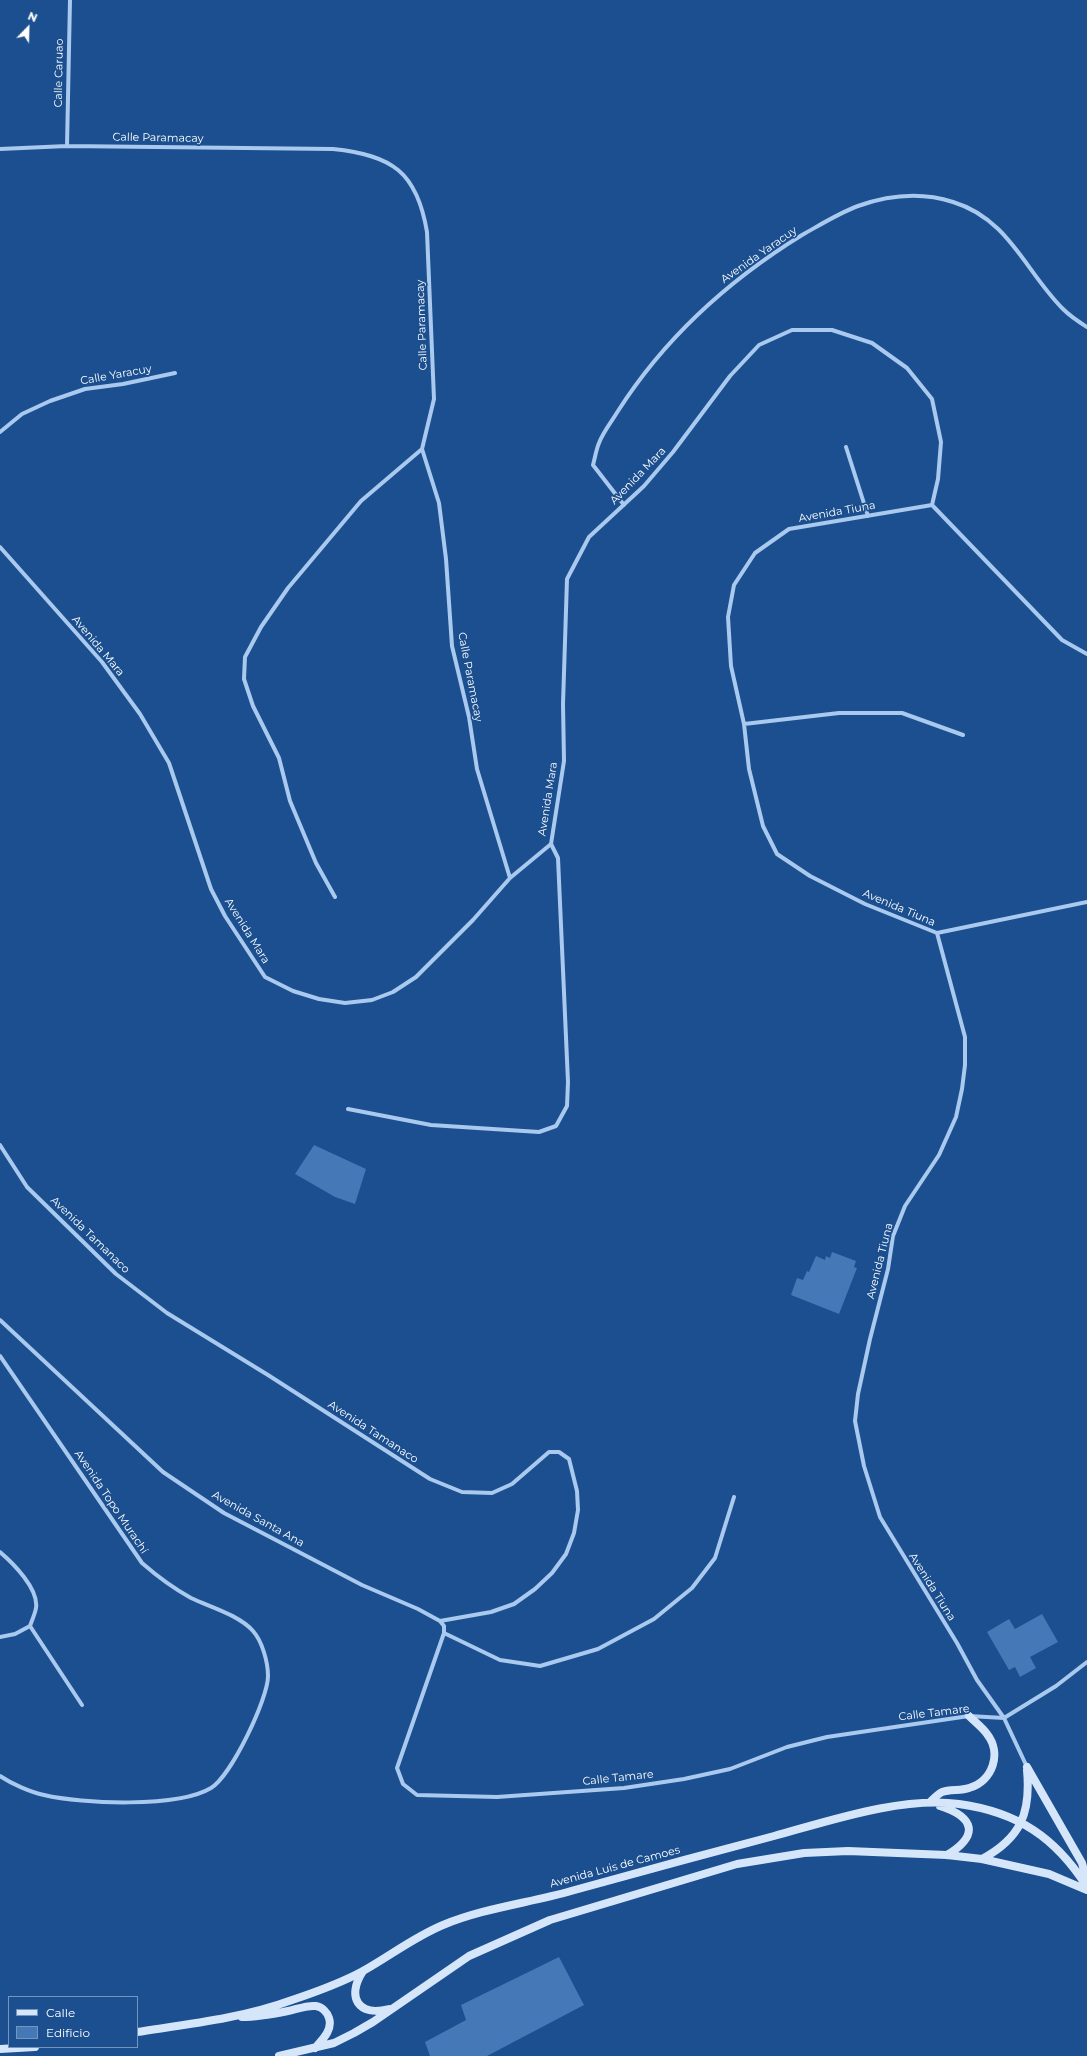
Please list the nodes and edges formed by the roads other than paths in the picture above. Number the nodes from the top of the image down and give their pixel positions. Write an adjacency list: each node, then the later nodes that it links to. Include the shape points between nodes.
1 (70, 0): 2 (street, Calle Caruao)
2 (67, 146): 3 (street, Calle Paramacay); 8 (street, Calle Paramacay, via 333,149 373,156 394,166 409,180 419,197 427,232 434,399)
3 (0, 149)
4 (1087, 327): 9 (street, Avenida Yaracuy, via 1064,310 1013,244 987,218 954,202 922,195 893,197 858,206 824,222 782,248 696,315 664,349 628,395 599,442 594,459 593,465)
5 (175, 373): 6 (street, Calle Yaracuy, via 85,389 22,414)
6 (0, 432)
7 (846, 447): 11 (street)
8 (422, 449): 17 (street, Calle Paramacay, via 439,503 452,646 469,717 477,769); 18 (street, via 361,501 288,588 261,627 245,657 244,679 253,706 280,758 290,801 316,863)
9 (624, 505): 10 (street, Avenida Mara, via 673,452 730,376 749,355 759,345 792,330 832,330 872,343 907,368 932,399 941,442 938,479); 16 (street, Avenida Mara, via 589,537 567,579 564,761)
10 (932, 505): 11 (street, Avenida Tiuna); 13 (street, via 1062,640)
11 (868, 516): 14 (street, Avenida Tiuna, via 790,529 755,553 734,585 728,617 732,666)
12 (0, 546): 17 (street, Avenida Mara, via 102,662 140,714 169,763 211,889 265,977 293,991 345,1003 372,1000 393,992 416,977 473,920)
13 (1087, 654)
14 (744, 724): 15 (street, via 839,713 902,713); 20 (street, Avenida Tiuna, via 749,769 763,826 777,854 810,876 865,904)
15 (963, 735)
16 (551, 844): 17 (street, Avenida Mara); 21 (street, via 558,858 568,1082 567,1106 556,1126 539,1132 431,1126)
17 (510, 878)
18 (335, 897)
19 (1087, 902): 20 (street)
20 (937, 933): 34 (street, Avenida Tiuna, via 965,1037 962,1090 956,1117 939,1156 905,1206 893,1236 855,1420 864,1466 880,1517 977,1680)
21 (348, 1109)
22 (0, 1144): 27 (street, Avenida Tamanaco, via 27,1187 116,1274 167,1313 430,1479 462,1492 492,1493 512,1484 549,1452 560,1452 569,1459 577,1491 578,1510 574,1533 566,1554 552,1573 514,1604 491,1612)
23 (0, 1320): 27 (street, Avenida Santa Ana, via 163,1472 224,1513)
24 (0, 1356): 36 (street, Avenida Topo Murachí, via 142,1564 164,1582 191,1598 234,1617 253,1631 264,1652 268,1676 263,1697 228,1772 212,1788 169,1801 84,1802 43,1795)
25 (734, 1498): 29 (street, via 715,1558 692,1588 654,1619 598,1649 540,1666 500,1660)
26 (0, 1552): 28 (street, via 13,1563 31,1586 37,1607)
27 (440, 1621): 29 (street, via 444,1626)
28 (30, 1626): 30 (street, via 15,1634); 32 (street)
29 (444, 1633): 33 (street, Calle Tamare, via 397,1768 403,1784 417,1795 497,1797 624,1788 730,1769 787,1747 827,1737)
30 (0, 1637)
31 (1087, 1662): 34 (street, via 1056,1686)
32 (82, 1705)
33 (969, 1716): 34 (street, Calle Tamare); 37 (street, via 987,1734 993,1745 995,1755 990,1772 979,1784 941,1792)
34 (1004, 1718): 35 (street, Avenida Tiuna)
35 (1026, 1767): 38 (street, via 1028,1801); 41 (street, via 1082,1863)
36 (0, 1776)
37 (930, 1802): 38 (street, Avenida Luis de Camoes, via 982,1808); 39 (street, via 952,1810 965,1818 969,1825 964,1841); 43 (street, Avenida Luis de Camoes, via 862,1812 560,1894 472,1914 414,1939)
38 (1021, 1823): 40 (street, via 1004,1845); 42 (street, Avenida Luis de Camoes, via 1054,1844 1072,1864)
39 (947, 1855): 40 (street, Avenida Luis de Camoes); 44 (street, Avenida Luis de Camoes, via 840,1851 804,1853 737,1864 550,1920 469,1956)
40 (982, 1858): 42 (street, Avenida Luis de Camoes, via 1049,1874)
41 (1087, 1882)
42 (1087, 1889)
43 (363, 1971): 44 (street, via 354,1989 360,2003 368,2011 375,2012); 45 (street, Avenida Luis de Camoes, via 289,2002)
44 (396, 2007): 48 (street, Avenida Luis de Camoes, via 334,2043)
45 (227, 2017): 46 (street, Avenida Luis de Camoes); 48 (street, via 254,2017 304,2007 321,2008 329,2017 330,2024 328,2031)
46 (138, 2032)
47 (18, 2048): 49 (street)
48 (314, 2048): 50 (street, Avenida Luis de Camoes)
49 (0, 2049)
50 (278, 2056)

